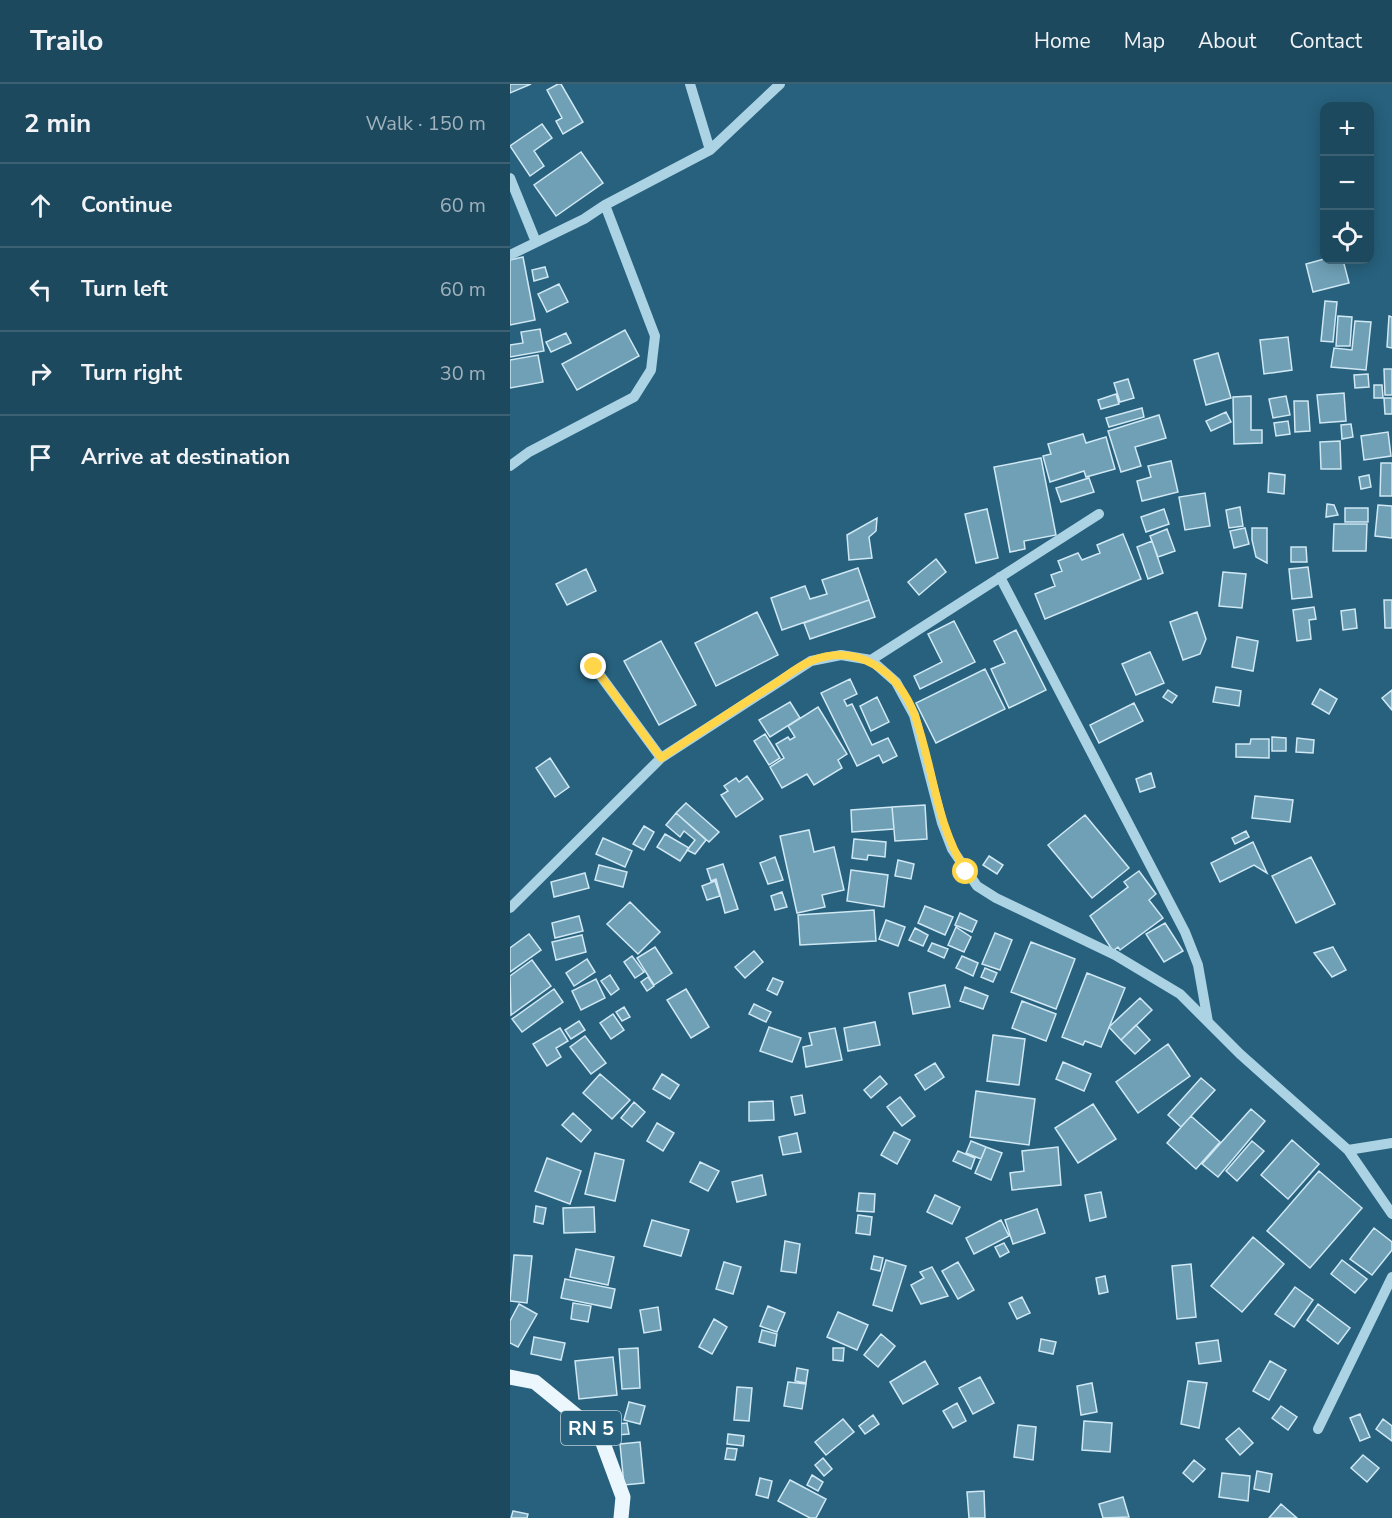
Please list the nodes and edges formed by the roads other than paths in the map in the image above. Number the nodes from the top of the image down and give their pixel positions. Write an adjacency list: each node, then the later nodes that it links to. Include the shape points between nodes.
1 (690, 84): 3 (street)
2 (780, 84): 3 (street)
3 (710, 150): 5 (street)
4 (510, 178): 6 (street)
5 (605, 205): 6 (street); 8 (street, via 655,336 651,370 634,397)
6 (536, 242): 7 (street)
7 (510, 255)
8 (510, 466)
9 (1099, 514): 10 (street)
10 (1000, 577): 11 (street); 15 (street, via 1185,932 1198,965)
11 (871, 660): 13 (street, via 841,655 811,661); 15 (street, via 896,682 914,715 942,823 952,849 977,886 1115,955 1180,994)
12 (594, 667): 13 (street)
13 (661, 758): 14 (street)
14 (510, 908)
15 (1208, 1022): 17 (street)
16 (1392, 1143): 17 (street)
17 (1348, 1150): 18 (street)
18 (1392, 1214)
19 (1392, 1277): 21 (street)
20 (510, 1377): 22 (main road, RN 5, via 535,1382 600,1436 623,1497)
21 (1318, 1429)
22 (621, 1518)

